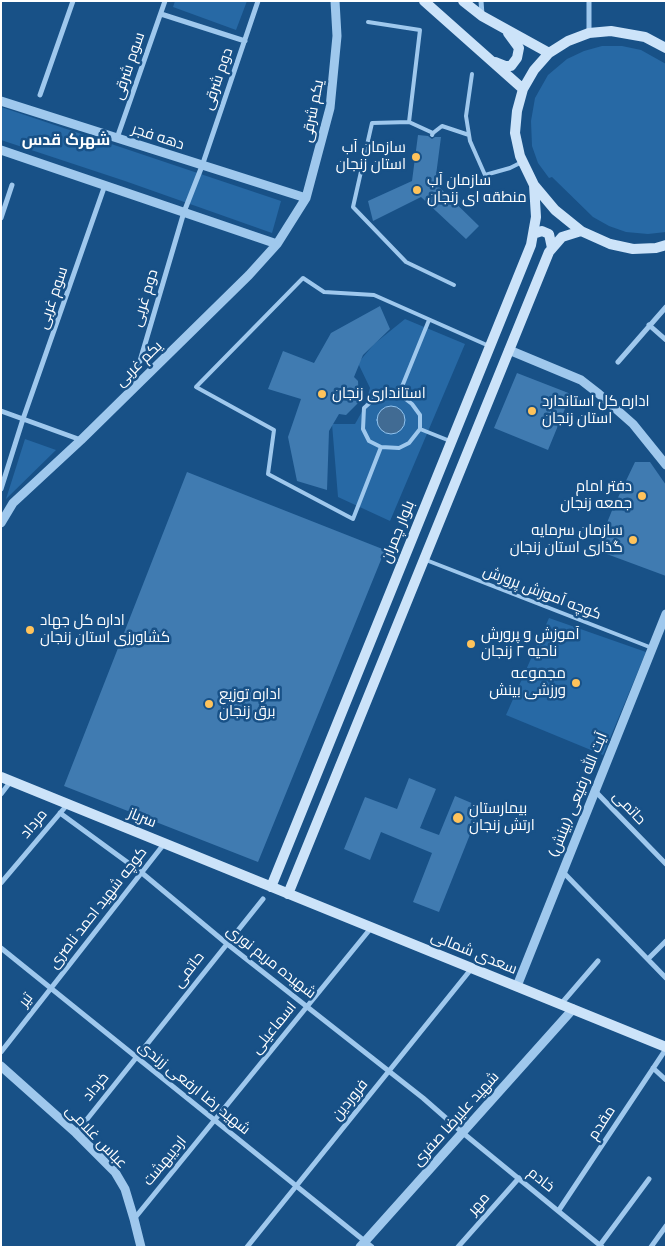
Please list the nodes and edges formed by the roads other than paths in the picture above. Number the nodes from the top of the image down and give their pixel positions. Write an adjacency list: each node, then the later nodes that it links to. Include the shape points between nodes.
1 (73, 1): 20 (street)
2 (165, 1): 9 (street, سوم شرقی)
3 (258, 1): 14 (street, دوم شرقی)
4 (336, 1): 31 (street, یکم شرقی, via 337,36 330,108)
5 (424, 1): 17 (main road)
6 (463, 1): 10 (main road)
7 (481, 1): 10 (street)
8 (588, 1): 13 (street)
9 (161, 14): 14 (street); 24 (street, سوم شرقی)
10 (482, 16): 12 (main road)
11 (368, 22): 22 (lane, via 420,30)
12 (506, 30): 16 (main road); 17 (main road, via 519,48 517,58 511,66 505,66)
13 (589, 33): 15 (main road, via 611,30 645,37); 16 (main road)
14 (245, 41): 27 (street, دوم شرقی)
15 (666, 48)
16 (549, 53): 19 (main road)
17 (488, 58): 19 (main road)
18 (472, 74): 23 (lane, via 466,116)
19 (523, 89): 26 (main road, via 516,111 516,133)
20 (40, 95)
21 (1, 101): 24 (street, دهه فجر)
22 (409, 122): 23 (lane, via 432,134 442,126); 40 (lane, via 372,123 353,207 406,262)
23 (469, 135): 26 (lane, via 485,175)
24 (117, 138): 27 (street, دهه فجر)
25 (1, 150): 28 (street)
26 (522, 162): 29 (main road)
27 (202, 166): 31 (street, دهه فجر); 32 (street, دوم شرقی)
28 (106, 185): 32 (street); 51 (street, سوم غربی)
29 (534, 185): 35 (main road, via 555,210); 36 (main road, بلوار چمران, via 536,217)
30 (12, 186): 33 (street)
31 (306, 198): 34 (street, یکم شرقی)
32 (184, 212): 37 (street); 48 (street, دوم غربی)
33 (1, 218)
34 (291, 221): 37 (street, یکم غربی)
35 (580, 230): 38 (main road, via 610,244 633,249); 39 (main road, via 562,238)
36 (533, 234): 39 (main road, via 542,231 549,234); 45 (main road, بلوار چمران)
37 (277, 244): 48 (street, یکم غربی)
38 (666, 245)
39 (552, 248): 46 (main road)
40 (454, 285)
41 (666, 307): 43 (street)
42 (429, 320): 45 (lane); 49 (lane); 55 (lane, via 374,295 324,292 303,278 196,387 274,430 268,474 353,519)
43 (649, 325): 44 (street); 47 (street)
44 (666, 340)
45 (490, 347): 54 (main road, بلوار چمران)
46 (509, 350): 56 (street, via 581,380 633,424); 60 (main road)
47 (618, 362)
48 (131, 390): 53 (street, یکم غربی)
49 (399, 394): 52 (lane, via 420,415); 55 (lane, via 381,393 364,408 363,429 370,441)
50 (1, 411): 51 (street)
51 (23, 419): 53 (street); 57 (street, سوم غربی)
52 (420, 429): 54 (lane); 55 (lane, via 409,443 399,448)
53 (81, 440): 58 (street, یکم غربی, via 14,503)
54 (451, 442): 59 (main road, بلوار چمران)
55 (381, 447)
56 (666, 465)
57 (1, 489)
58 (1, 523)
59 (407, 552): 60 (main road); 69 (main road, بلوار چمران)
60 (424, 559): 62 (lane, کوچه آموزش پرورش); 70 (main road)
61 (666, 614): 62 (street, آیت الله رفیعی (بینش))
62 (652, 648): 64 (street, آیت الله رفیعی (بینش))
63 (6, 779): 65 (street); 66 (main road, سرباز)
64 (595, 790): 71 (street, حاتمی); 72 (street, آیت الله رفیعی (بینش))
65 (1, 794)
66 (68, 804): 67 (street, مرداد); 68 (main road, سرباز)
67 (60, 813): 73 (street, شهیده مریم نوری); 74 (street, مرداد)
68 (164, 844): 73 (street, کوچه شهید احمد ناصری); 75 (main road, سرباز)
69 (286, 848): 70 (main road, via 290,859); 75 (main road, بلوار چمران)
70 (302, 860): 76 (main road)
71 (666, 864)
72 (562, 872): 82 (street); 86 (street, آیت الله رفیعی (بینش))
73 (142, 873): 80 (street, شهیده مریم نوری); 87 (street, کوچه شهید احمد ناصری)
74 (1, 883)
75 (271, 887): 76 (main road, سعدی شمالی)
76 (288, 894): 78 (main road, سعدی شمالی)
77 (263, 899): 80 (street, حاتمی)
78 (371, 927): 84 (main road, سعدی شمالی); 89 (street, اسماعیلی)
79 (666, 941): 82 (street)
80 (226, 943): 89 (street, شهیده مریم نوری); 93 (street, حاتمی)
81 (1, 948): 87 (street, شهید رضا ارفعی زرندی)
82 (648, 959): 85 (street)
83 (598, 961): 88 (street)
84 (472, 968): 86 (main road, سعدی شمالی); 96 (street, فروردین)
85 (666, 978)
86 (517, 986): 88 (main road, سعدی شمالی)
87 (51, 988): 92 (street, تیر); 93 (street, شهید رضا ارفعی زرندی)
88 (560, 1004): 90 (main road, سعدی شمالی)
89 (307, 1006): 96 (street, شهیده مریم نوری); 98 (street, اسماعیلی)
90 (573, 1009): 91 (main road, سعدی شمالی); 100 (street, شهید علیرضا صفری)
91 (666, 1048): 95 (street, مقدم)
92 (1, 1052)
93 (136, 1057): 98 (street, شهید رضا ارفعی زرندی); 99 (street, خرداد)
94 (1, 1066): 99 (street, عباس غلامی)
95 (653, 1068): 97 (street); 104 (street, مقدم)
96 (389, 1071): 100 (street, شهیده مریم نوری); 103 (street, فروردین)
97 (666, 1080)
98 (215, 1120): 103 (street, شهید رضا ارفعی زرندی); 105 (street, اردیبهشت)
99 (76, 1133): 105 (street, عباس غلامی, via 115,1172 125,1189)
100 (463, 1133): 101 (street, خادم); 107 (street, شهید علیرضا صفری)
101 (519, 1178): 104 (street, خادم); 111 (street, مهر)
102 (649, 1179): 108 (street)
103 (296, 1186): 107 (street, شهید رضا ارفعی زرندی); 110 (street, فروردین)
104 (559, 1210): 108 (street, خادم)
105 (134, 1219): 109 (street, عباس غلامی)
106 (666, 1226): 112 (street)
107 (366, 1245)
108 (601, 1246)
109 (141, 1247)
110 (247, 1247)
111 (458, 1247)
112 (651, 1247)

